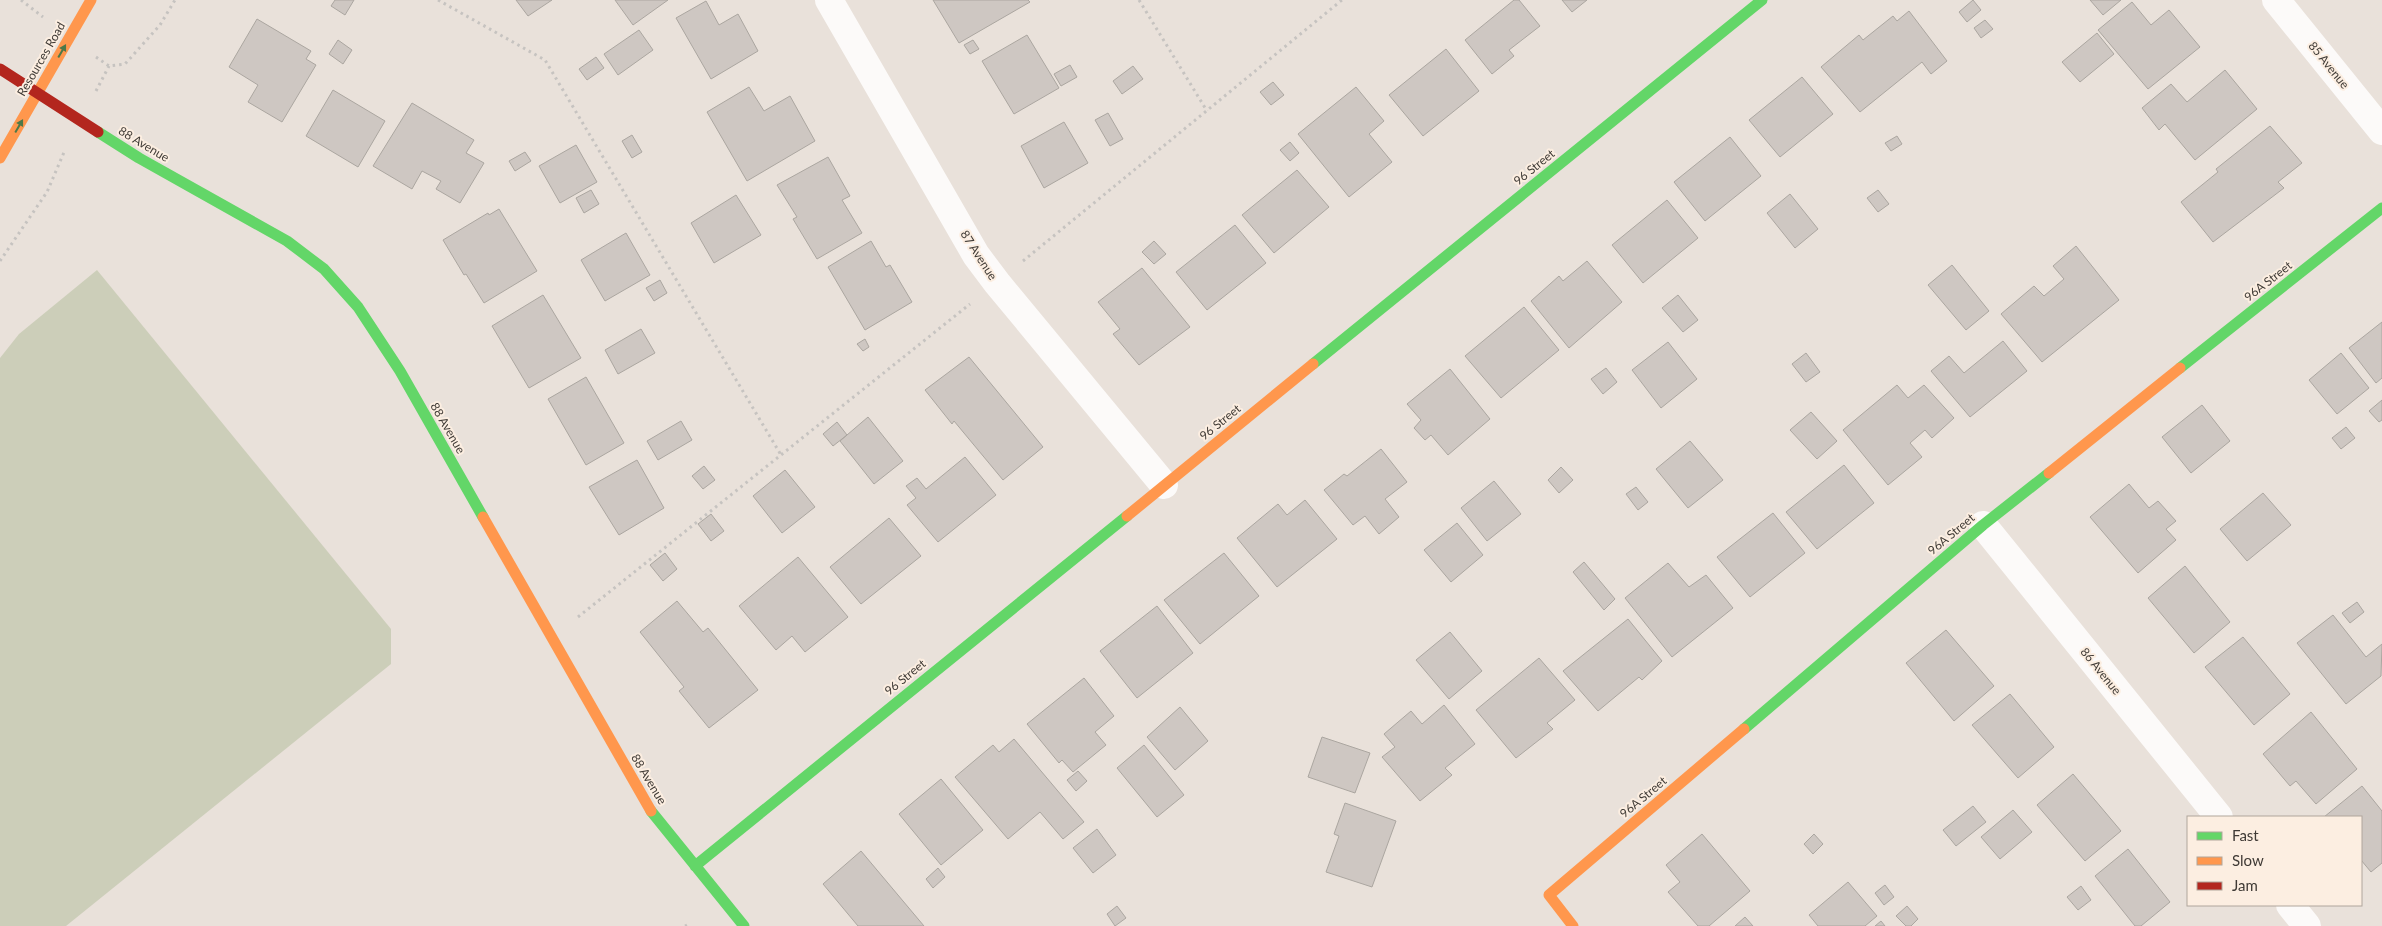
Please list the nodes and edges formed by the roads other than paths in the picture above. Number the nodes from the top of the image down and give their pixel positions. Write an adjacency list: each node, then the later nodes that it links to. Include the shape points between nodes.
1 (92, 0): 6 (street, Resources Road, one-way to 1)
2 (829, 0): 10 (street, 87 Avenue, via 976,255)
3 (1762, 0): 10 (street, 96 Street)
4 (2276, 0): 7 (street, 85 Avenue)
5 (0, 69): 6 (street, 88 Avenue)
6 (38, 93): 8 (street, Resources Road, one-way to 6); 13 (street, 88 Avenue, via 139,158 286,241 324,269 358,307 400,370 648,807)
7 (2382, 131)
8 (0, 158)
9 (2382, 208): 11 (street, 96A Street)
10 (1164, 485): 13 (street, 96 Street)
11 (1983, 525): 12 (street, 86 Avenue); 16 (street, 96A Street, via 1549,895)
12 (2218, 816)
13 (695, 866): 15 (street, 88 Avenue)
14 (2291, 906): 17 (street)
15 (744, 926)
16 (1573, 926)
17 (2307, 926)

